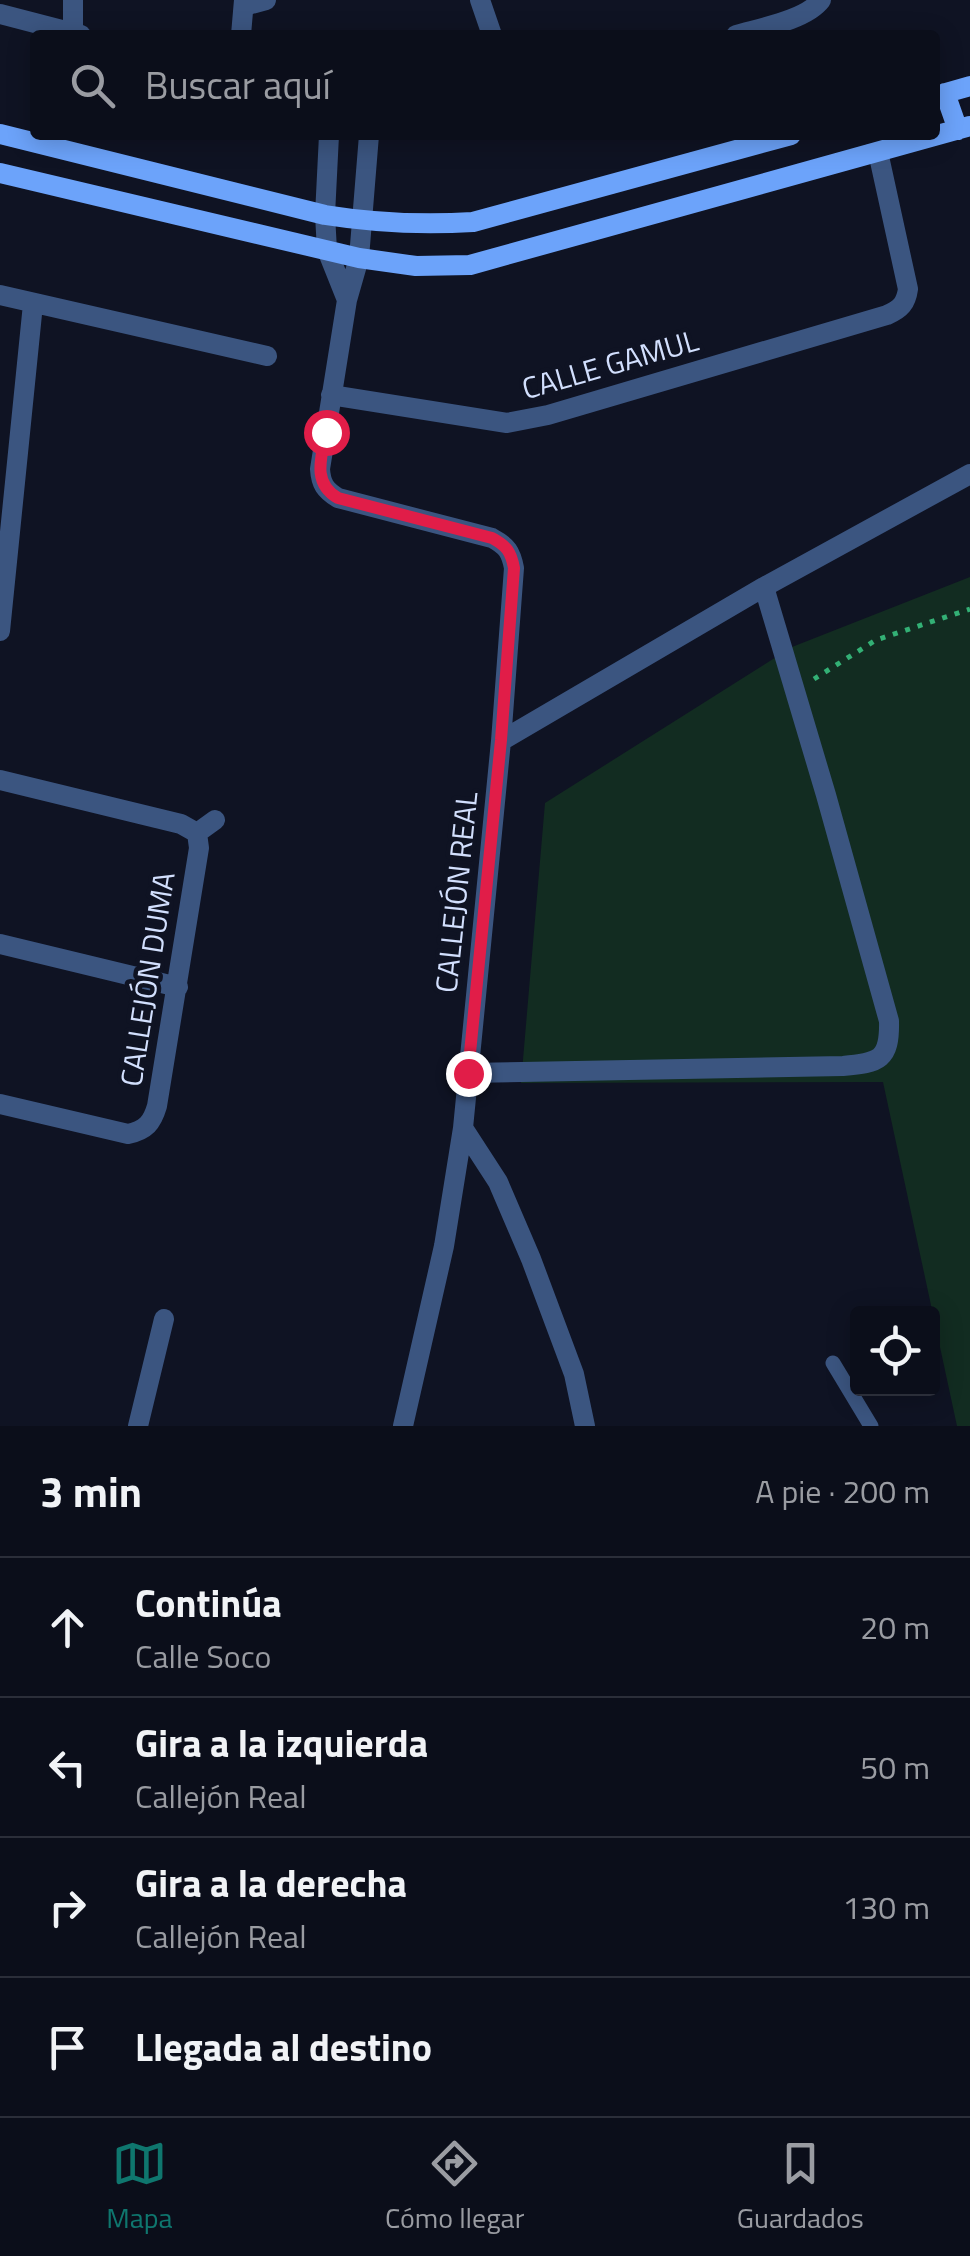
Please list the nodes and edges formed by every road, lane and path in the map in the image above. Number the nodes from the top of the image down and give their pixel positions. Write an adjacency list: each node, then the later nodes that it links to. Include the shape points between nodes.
1 (73, 0): 8 (street)
2 (266, 0): 5 (street)
3 (480, 0): 10 (street)
4 (821, 0): 11 (street)
5 (244, 3): 9 (street)
6 (0, 14): 7 (street)
7 (62, 30)
8 (77, 30)
9 (241, 30)
10 (490, 30)
11 (752, 30)
12 (970, 86): 13 (street)
13 (940, 94): 14 (street)
14 (964, 128)
15 (0, 134): 22 (street)
16 (329, 140): 22 (street)
17 (369, 140): 23 (street)
18 (773, 140): 23 (street, via 473,222)
19 (921, 140): 20 (street)
20 (878, 152): 25 (street, via 470,264); 30 (street, CALLE GAMUL, via 908,288 900,309 887,315 548,416 507,422)
21 (0, 173): 24 (street)
22 (325, 216): 23 (street); 24 (street)
23 (363, 221): 25 (street)
24 (327, 250): 25 (street); 27 (street)
25 (358, 258): 27 (street)
26 (0, 295): 28 (street)
27 (347, 300): 30 (street)
28 (33, 304): 29 (street); 31 (street)
29 (267, 356)
30 (331, 395): 37 (street, CALLEJÓN REAL, via 320,469 328,492 492,538 511,554)
31 (9, 458): 35 (street)
32 (970, 474): 33 (street)
33 (764, 587): 36 (street); 37 (street)
34 (970, 609): 36 (path, via 876,640)
35 (0, 624)
36 (795, 691): 43 (street, via 889,1020 883,1056 843,1066)
37 (501, 740): 43 (street, CALLEJÓN REAL)
38 (0, 780): 40 (street)
39 (215, 820): 40 (street)
40 (196, 833): 42 (street, CALLEJÓN DUMA)
41 (0, 944): 42 (street)
42 (178, 987): 44 (street, CALLEJÓN DUMA, via 158,1106 142,1131 128,1134)
43 (468, 1073): 45 (street, CALLEJÓN REAL)
44 (0, 1104)
45 (463, 1128): 49 (street, CALLEJÓN REAL); 50 (street, via 498,1182 532,1258 574,1374)
46 (164, 1319): 48 (street)
47 (833, 1363): 51 (lane)
48 (138, 1426)
49 (403, 1426)
50 (585, 1426)
51 (871, 1426)

